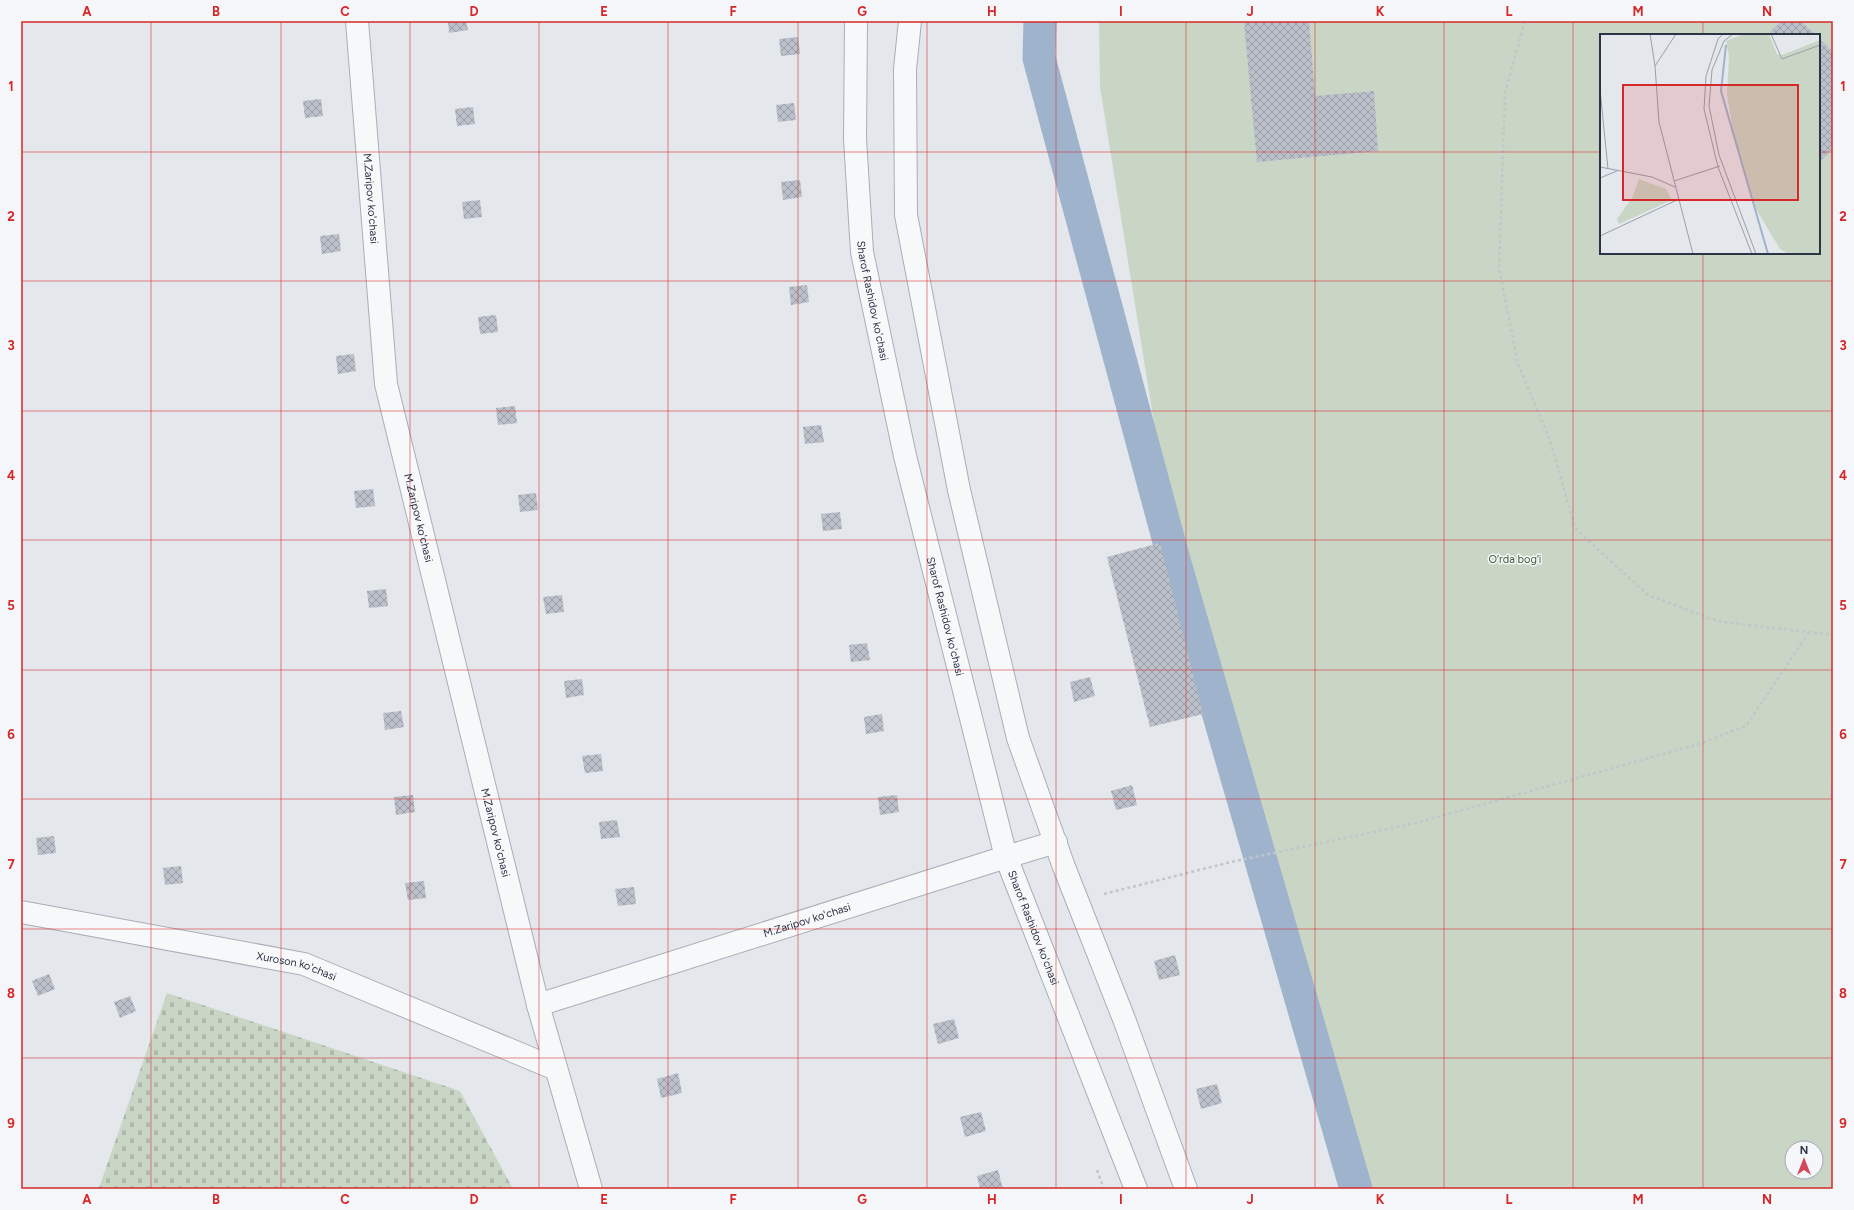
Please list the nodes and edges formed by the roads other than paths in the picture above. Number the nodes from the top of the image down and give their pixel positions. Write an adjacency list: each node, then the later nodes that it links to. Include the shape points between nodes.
1 (357, 21): 7 (street, M.Zaripov ko'chasi, via 386,384)
2 (856, 21): 5 (street, Sharof Rashidov ko'chasi, via 855,139 862,252 904,456)
3 (910, 21): 4 (street, via 904,69 906,215 959,490 1018,738)
4 (1056, 842): 5 (street, M.Zaripov ko'chasi); 11 (street)
5 (1006, 857): 7 (street, M.Zaripov ko'chasi); 10 (street, Sharof Rashidov ko'chasi)
6 (21, 912): 8 (street, Xuroson ko'chasi, via 304,964)
7 (538, 1005): 8 (street, M.Zaripov ko'chasi)
8 (556, 1069): 9 (street, M.Zaripov ko'chasi)
9 (591, 1189)
10 (1136, 1189)
11 (1186, 1189)

